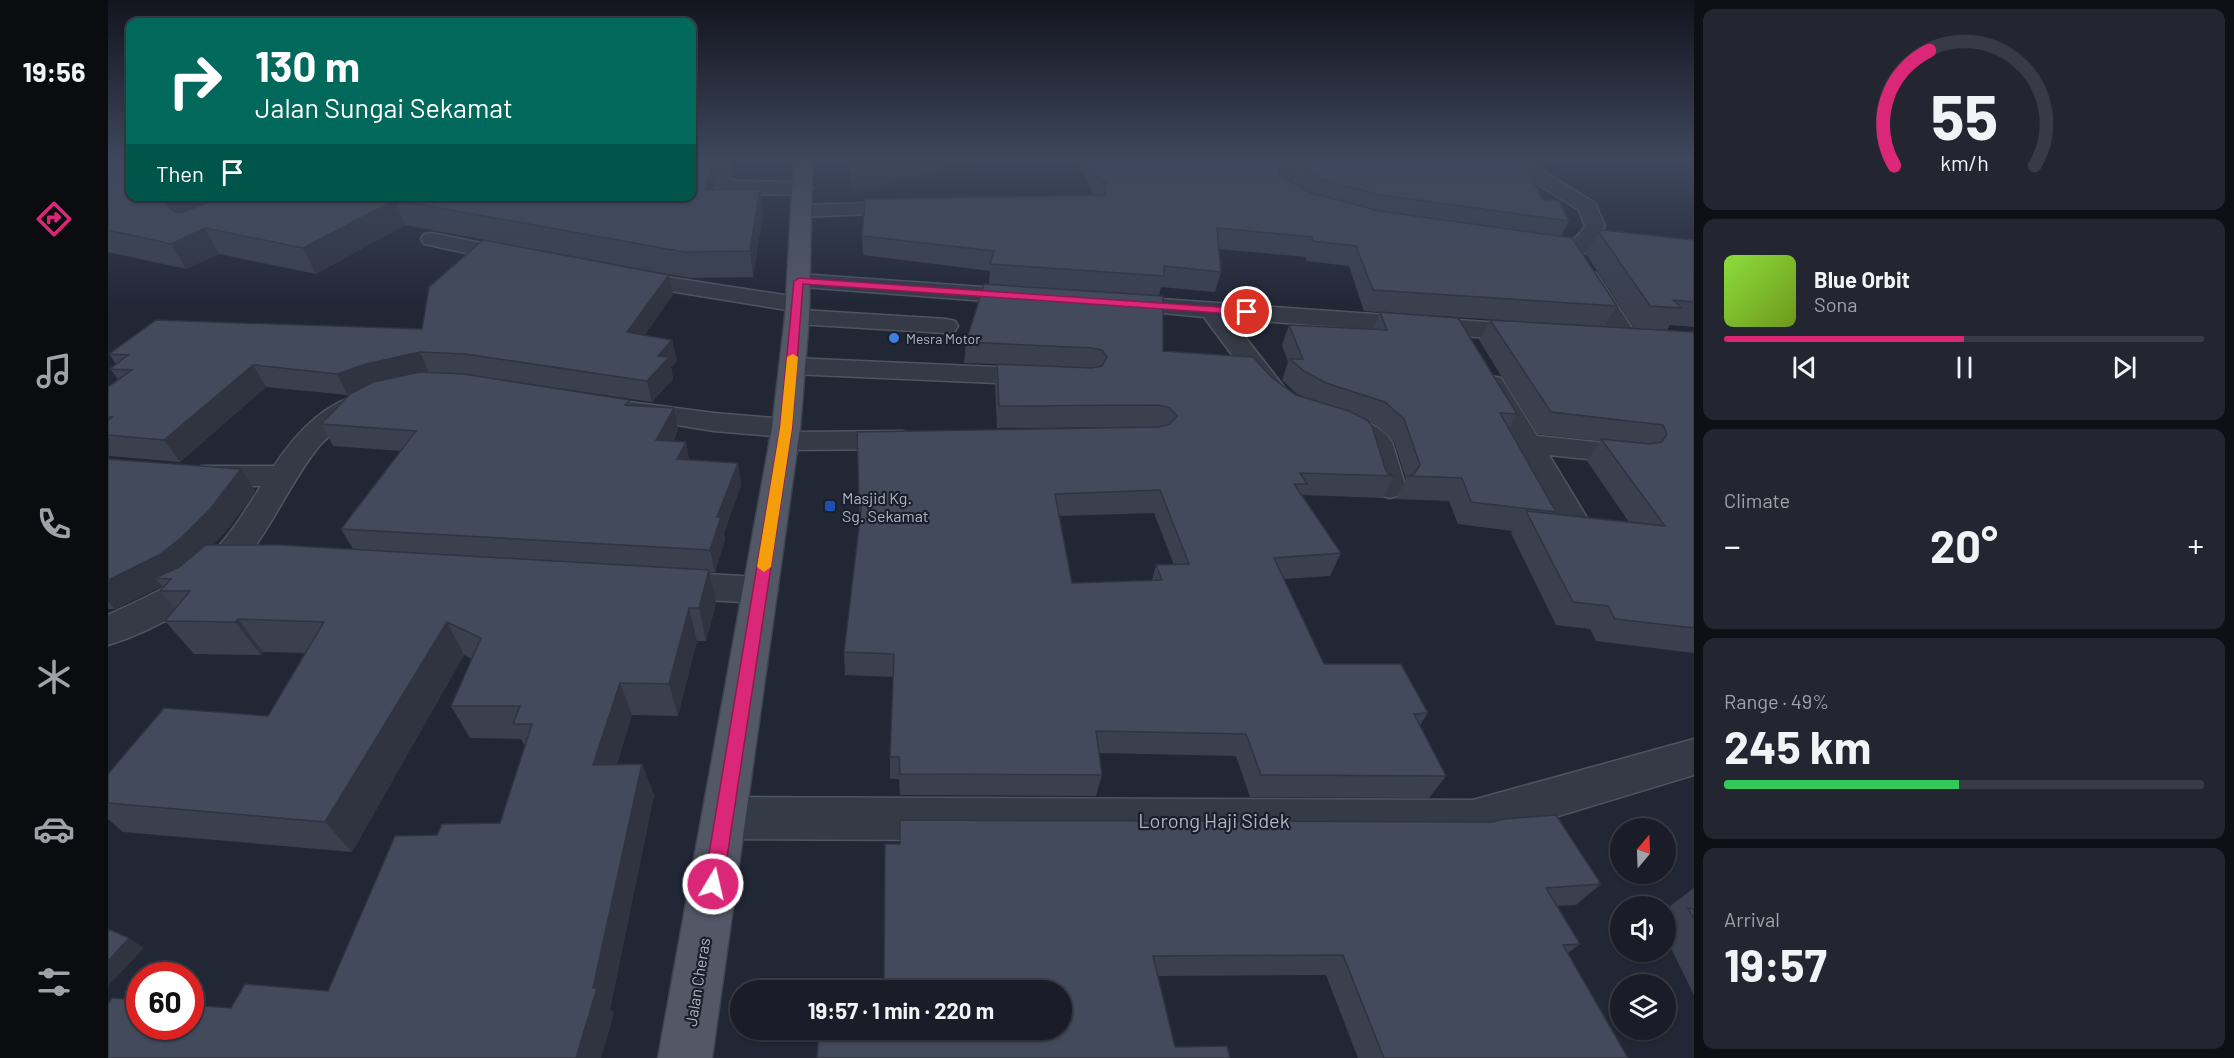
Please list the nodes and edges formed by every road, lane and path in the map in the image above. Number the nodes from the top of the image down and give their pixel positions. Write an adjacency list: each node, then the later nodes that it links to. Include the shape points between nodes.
1 (802, 207): 11 (main road, Jalan Cheras)
2 (917, 207): 5 (street)
3 (1318, 207): 6 (street)
4 (1588, 207): 17 (street, via 1595,226 1588,241 1562,250)
5 (927, 208)
6 (1333, 211)
7 (432, 239): 8 (street)
8 (535, 260)
9 (602, 273): 11 (street)
10 (1047, 298): 11 (street)
11 (798, 301): 14 (street); 18 (main road, Jalan Cheras)
12 (1094, 302): 13 (street)
13 (1212, 310): 15 (street); 28 (street, via 1277,395 1303,411 1356,427 1377,442)
14 (946, 326)
15 (1457, 329): 16 (street); 24 (street)
16 (1547, 334)
17 (1626, 339)
18 (792, 366): 19 (street); 22 (main road, Jalan Cheras)
19 (1064, 378)
20 (385, 393): 27 (street, via 336,416 311,437)
21 (603, 406): 22 (street)
22 (785, 434): 23 (street); 33 (main road, Jalan Cheras)
23 (927, 440)
24 (1526, 444): 25 (street); 29 (street)
25 (1634, 455)
26 (173, 474): 27 (street, via 217,478)
27 (284, 476): 30 (street)
28 (1390, 488)
29 (1576, 526)
30 (227, 559): 31 (street); 34 (street, via 191,589)
31 (262, 561)
32 (642, 583): 33 (street)
33 (760, 590): 36 (main road, Jalan Cheras)
34 (108, 631)
35 (1694, 757): 36 (street, Lorong Haji Sidek, via 1473,821)
36 (724, 819): 37 (main road, Jalan Cheras)
37 (685, 1058)

